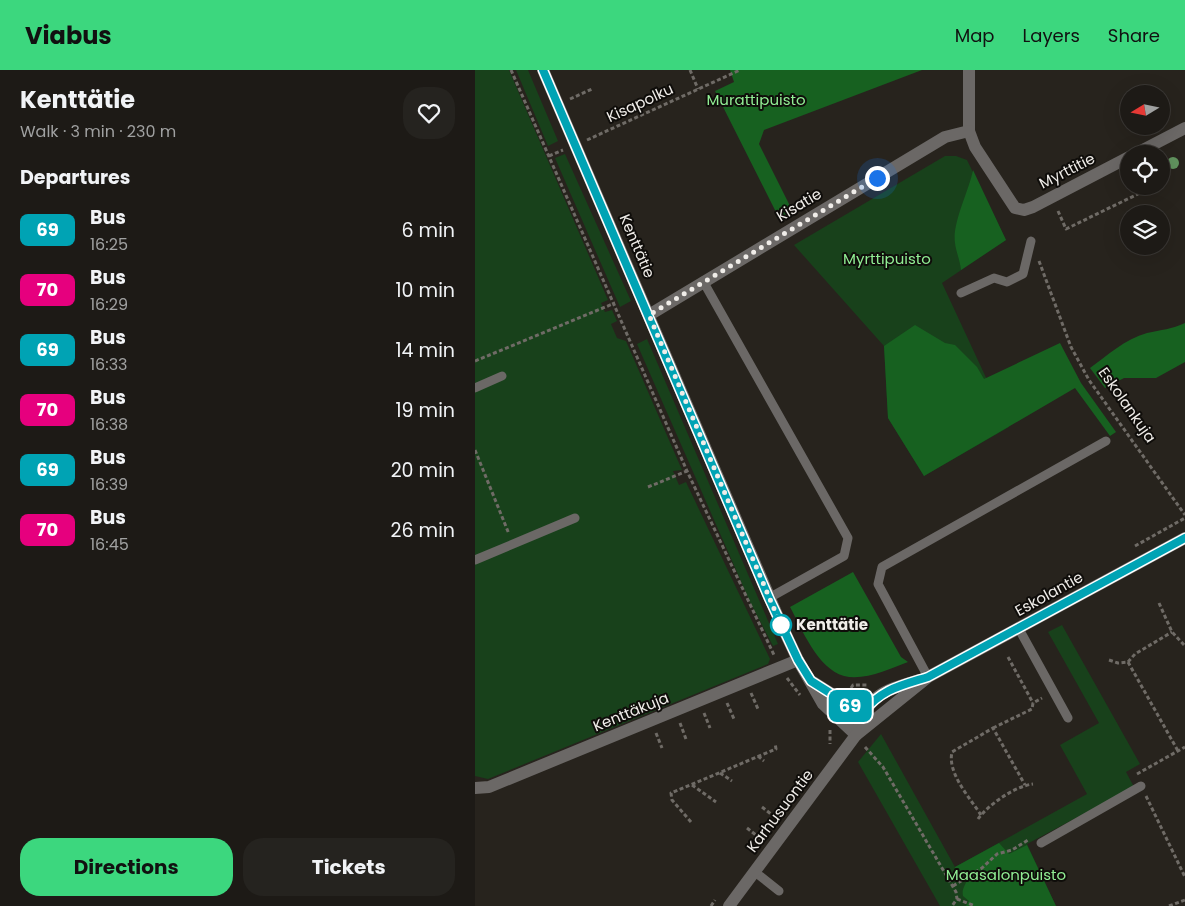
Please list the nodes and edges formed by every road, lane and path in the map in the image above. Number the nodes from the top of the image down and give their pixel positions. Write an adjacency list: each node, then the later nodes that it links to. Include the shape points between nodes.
1 (511, 70): 13 (path)
2 (543, 70): 11 (street, Kenttätie)
3 (690, 70): 7 (path)
4 (740, 70): 7 (path, Kisapolku)
5 (969, 70): 10 (street)
6 (592, 89): 8 (path)
7 (698, 89): 11 (path, Kisapolku)
8 (567, 100)
9 (1185, 128): 12 (street)
10 (969, 131): 14 (street, Myrttitie, via 975,147 1009,202 1019,209 1033,207); 18 (street, Kisatie, via 945,137)
11 (576, 145): 13 (path, Kisapolku); 22 (street, Kenttätie)
12 (1152, 145)
13 (549, 156): 20 (path)
14 (1120, 162)
15 (1136, 195): 16 (path, via 1066,229)
16 (1056, 208)
17 (1031, 241): 19 (lane, via 1023,274 1007,282 994,278)
18 (703, 281): 22 (street, Kisatie); 35 (lane, via 848,538 843,556)
19 (961, 293)
20 (615, 303): 23 (path); 28 (path)
21 (1057, 306): 30 (path, Eskolankuja, via 1071,347 1089,380)
22 (649, 315): 35 (street, Kenttätie)
23 (475, 361)
24 (502, 376): 25 (lane)
25 (475, 388)
26 (1107, 441): 45 (lane, via 881,567 878,584)
27 (475, 450): 33 (path)
28 (687, 471): 29 (path); 44 (path)
29 (648, 487)
30 (1185, 515)
31 (575, 518): 33 (lane)
32 (1185, 538): 37 (street, Eskolantie)
33 (513, 544): 34 (lane)
34 (475, 560)
35 (769, 598): 41 (street, Kenttätie)
36 (1159, 603): 38 (path)
37 (1019, 629): 45 (street, Eskolantie); 48 (lane)
38 (1172, 632): 39 (path); 43 (path, via 1135,654)
39 (1185, 646)
40 (1008, 657): 51 (path)
41 (798, 660): 44 (street, Kenttäkuja); 46 (street, Kenttätie)
42 (1109, 660): 43 (path)
43 (1128, 662): 68 (path)
44 (781, 668): 50 (path); 84 (street, Kenttäkuja, via 489,787)
45 (928, 677): 54 (street, Eskolantie)
46 (811, 681): 54 (street, Kenttätie); 61 (street, Kenttätie, via 823,704)
47 (751, 691): 52 (path)
48 (1053, 692): 51 (path); 55 (lane)
49 (727, 701): 56 (path)
50 (805, 702)
51 (1033, 703): 59 (path, via 1032,709)
52 (758, 709)
53 (703, 711): 58 (path)
54 (866, 718): 61 (street, Eskolantie)
55 (1068, 718)
56 (734, 719)
57 (679, 721): 62 (path)
58 (711, 728)
59 (993, 728): 82 (path); 88 (path, via 952,752 950,761)
60 (655, 731): 65 (path)
61 (856, 735): 96 (street, Karhusuontie)
62 (686, 738)
63 (775, 743): 69 (path, via 776,749)
64 (865, 747): 98 (path, via 883,767)
65 (662, 748)
66 (1185, 748): 68 (path)
67 (750, 752): 70 (path)
68 (1177, 752): 76 (path)
69 (758, 756): 70 (path); 71 (path)
70 (753, 758): 73 (path)
71 (764, 761)
72 (727, 762): 73 (path)
73 (729, 769): 75 (path)
74 (703, 772): 77 (path)
75 (720, 773): 77 (path); 78 (path)
76 (1136, 774)
77 (706, 778): 80 (path)
78 (732, 781)
79 (680, 783): 85 (path)
80 (692, 784): 85 (path); 86 (path)
81 (1033, 784): 82 (path)
82 (1025, 785): 88 (path)
83 (1141, 786): 95 (lane); 97 (path)
84 (475, 788)
85 (682, 788): 91 (path, via 671,793 672,800)
86 (716, 802)
87 (762, 808): 89 (path)
88 (981, 815): 90 (path)
89 (777, 818)
90 (978, 820)
91 (691, 822)
92 (747, 828): 94 (path)
93 (1033, 838): 98 (path, via 997,854)
94 (761, 839)
95 (1041, 843)
96 (755, 872): 99 (lane); 102 (street, Karhusuontie)
97 (1185, 877)
98 (953, 886): 100 (path)
99 (779, 891)
100 (957, 899): 103 (path); 104 (path)
101 (1185, 900): 105 (path)
102 (729, 906)
103 (952, 906)
104 (975, 906)
105 (1169, 906)

